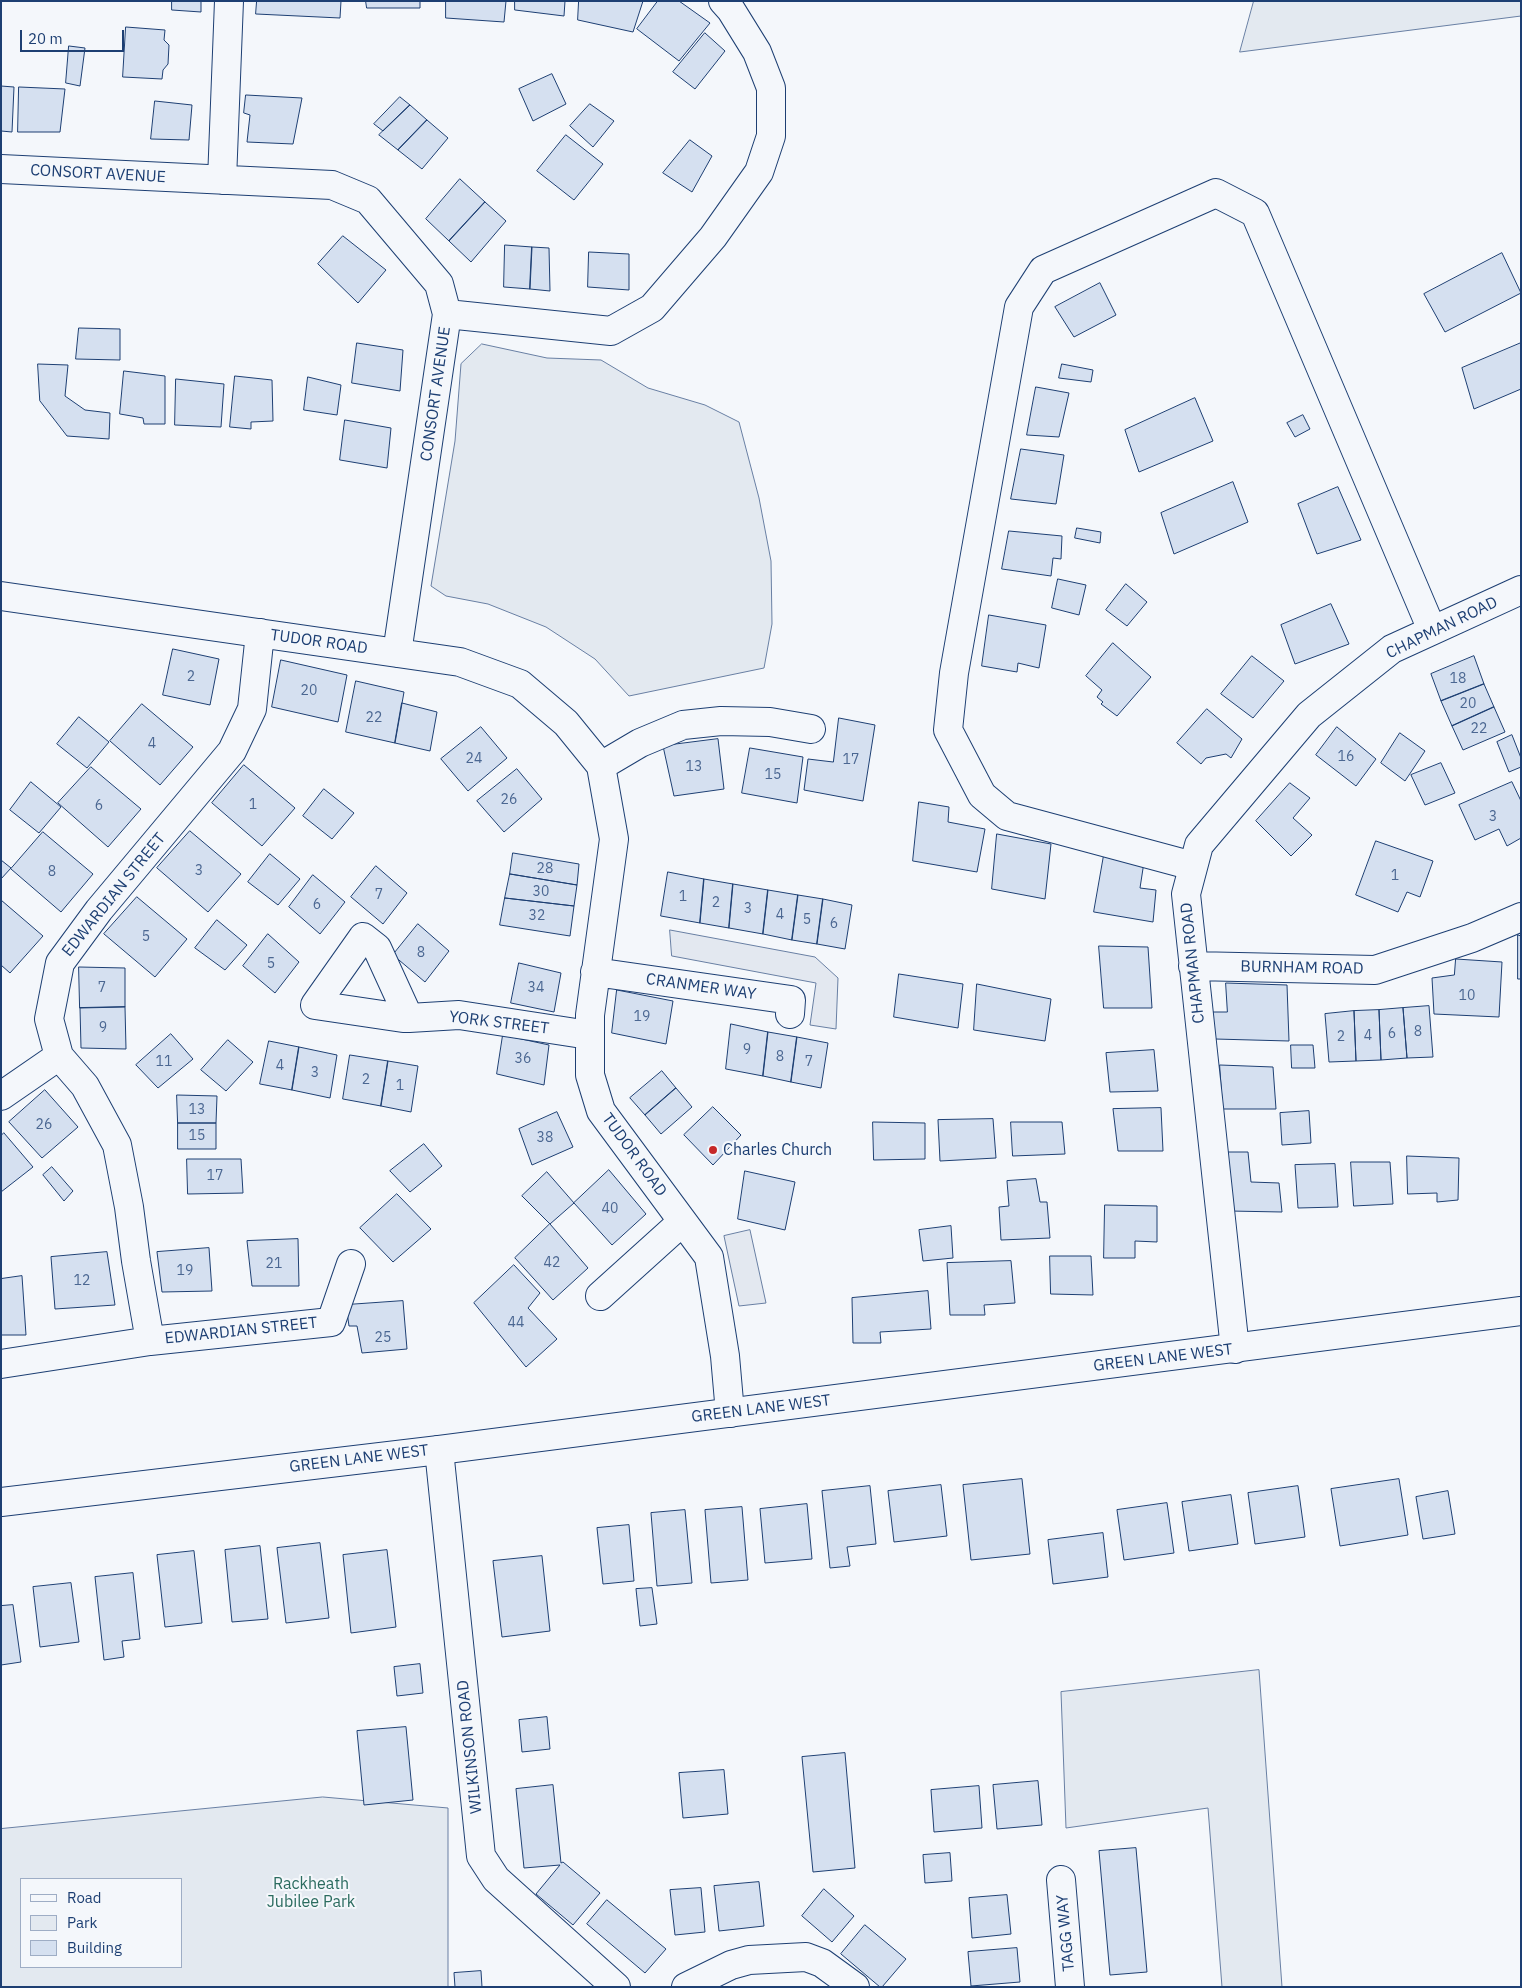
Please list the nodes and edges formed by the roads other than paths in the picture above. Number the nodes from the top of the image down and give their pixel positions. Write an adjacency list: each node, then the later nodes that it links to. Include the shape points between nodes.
1 (229, 1): 4 (street)
2 (723, 1): 5 (street, via 757,52 771,88 772,136 759,172 713,237 652,308 611,332)
3 (1, 169): 4 (street, CONSORT AVENUE)
4 (222, 180): 5 (street, CONSORT AVENUE, via 332,185 368,200 439,284)
5 (447, 314): 10 (street, CONSORT AVENUE)
6 (1521, 590): 8 (street, CHAPMAN ROAD)
7 (1, 596): 9 (street, TUDOR ROAD)
8 (1432, 630): 13 (street, CHAPMAN ROAD, via 1392,649 1309,715 1199,845); 13 (street, via 1255,213 1216,192 1043,270 1019,307 954,673 948,730 982,795 1008,816)
9 (260, 633): 10 (street, TUDOR ROAD); 20 (street, EDWARDIAN STREET, via 252,708 232,751 98,910 60,963 48,1019)
10 (398, 653): 12 (street, TUDOR ROAD, via 460,662 520,684 566,723)
11 (811, 729): 12 (street, via 770,722 720,721 684,725 640,743)
12 (600, 766): 16 (street, TUDOR ROAD, via 614,838)
13 (1193, 866): 15 (street, CHAPMAN ROAD, via 1186,894)
14 (1521, 917): 15 (street, BURNHAM ROAD, via 1472,938 1375,970)
15 (1193, 966): 27 (street, CHAPMAN ROAD)
16 (595, 972): 17 (street, CRANMER WAY, via 791,1000); 19 (street, TUDOR ROAD)
17 (790, 1014)
18 (409, 1018): 19 (street, YORK STREET, via 459,1016)
19 (590, 1035): 22 (street, TUDOR ROAD, via 590,1075 601,1111)
20 (59, 1056): 21 (street); 26 (street, EDWARDIAN STREET, via 85,1086 117,1145)
21 (1, 1096)
22 (682, 1222): 24 (street); 29 (street, TUDOR ROAD, via 709,1257)
23 (351, 1264): 26 (street, EDWARDIAN STREET, via 331,1322)
24 (600, 1296)
25 (1521, 1311): 27 (street, GREEN LANE WEST)
26 (150, 1340): 28 (street, EDWARDIAN STREET)
27 (1235, 1349): 29 (street, GREEN LANE WEST)
28 (1, 1364)
29 (730, 1413): 30 (street, GREEN LANE WEST)
30 (439, 1450): 31 (street, GREEN LANE WEST); 33 (street, WILKINSON ROAD, via 481,1856 496,1879)
31 (1, 1502)
32 (1061, 1880): 36 (street, TAGG WAY)
33 (616, 1987)
34 (686, 1987): 35 (street, via 749,1960 806,1957 822,1963)
35 (855, 1987)
36 (1070, 1987)

